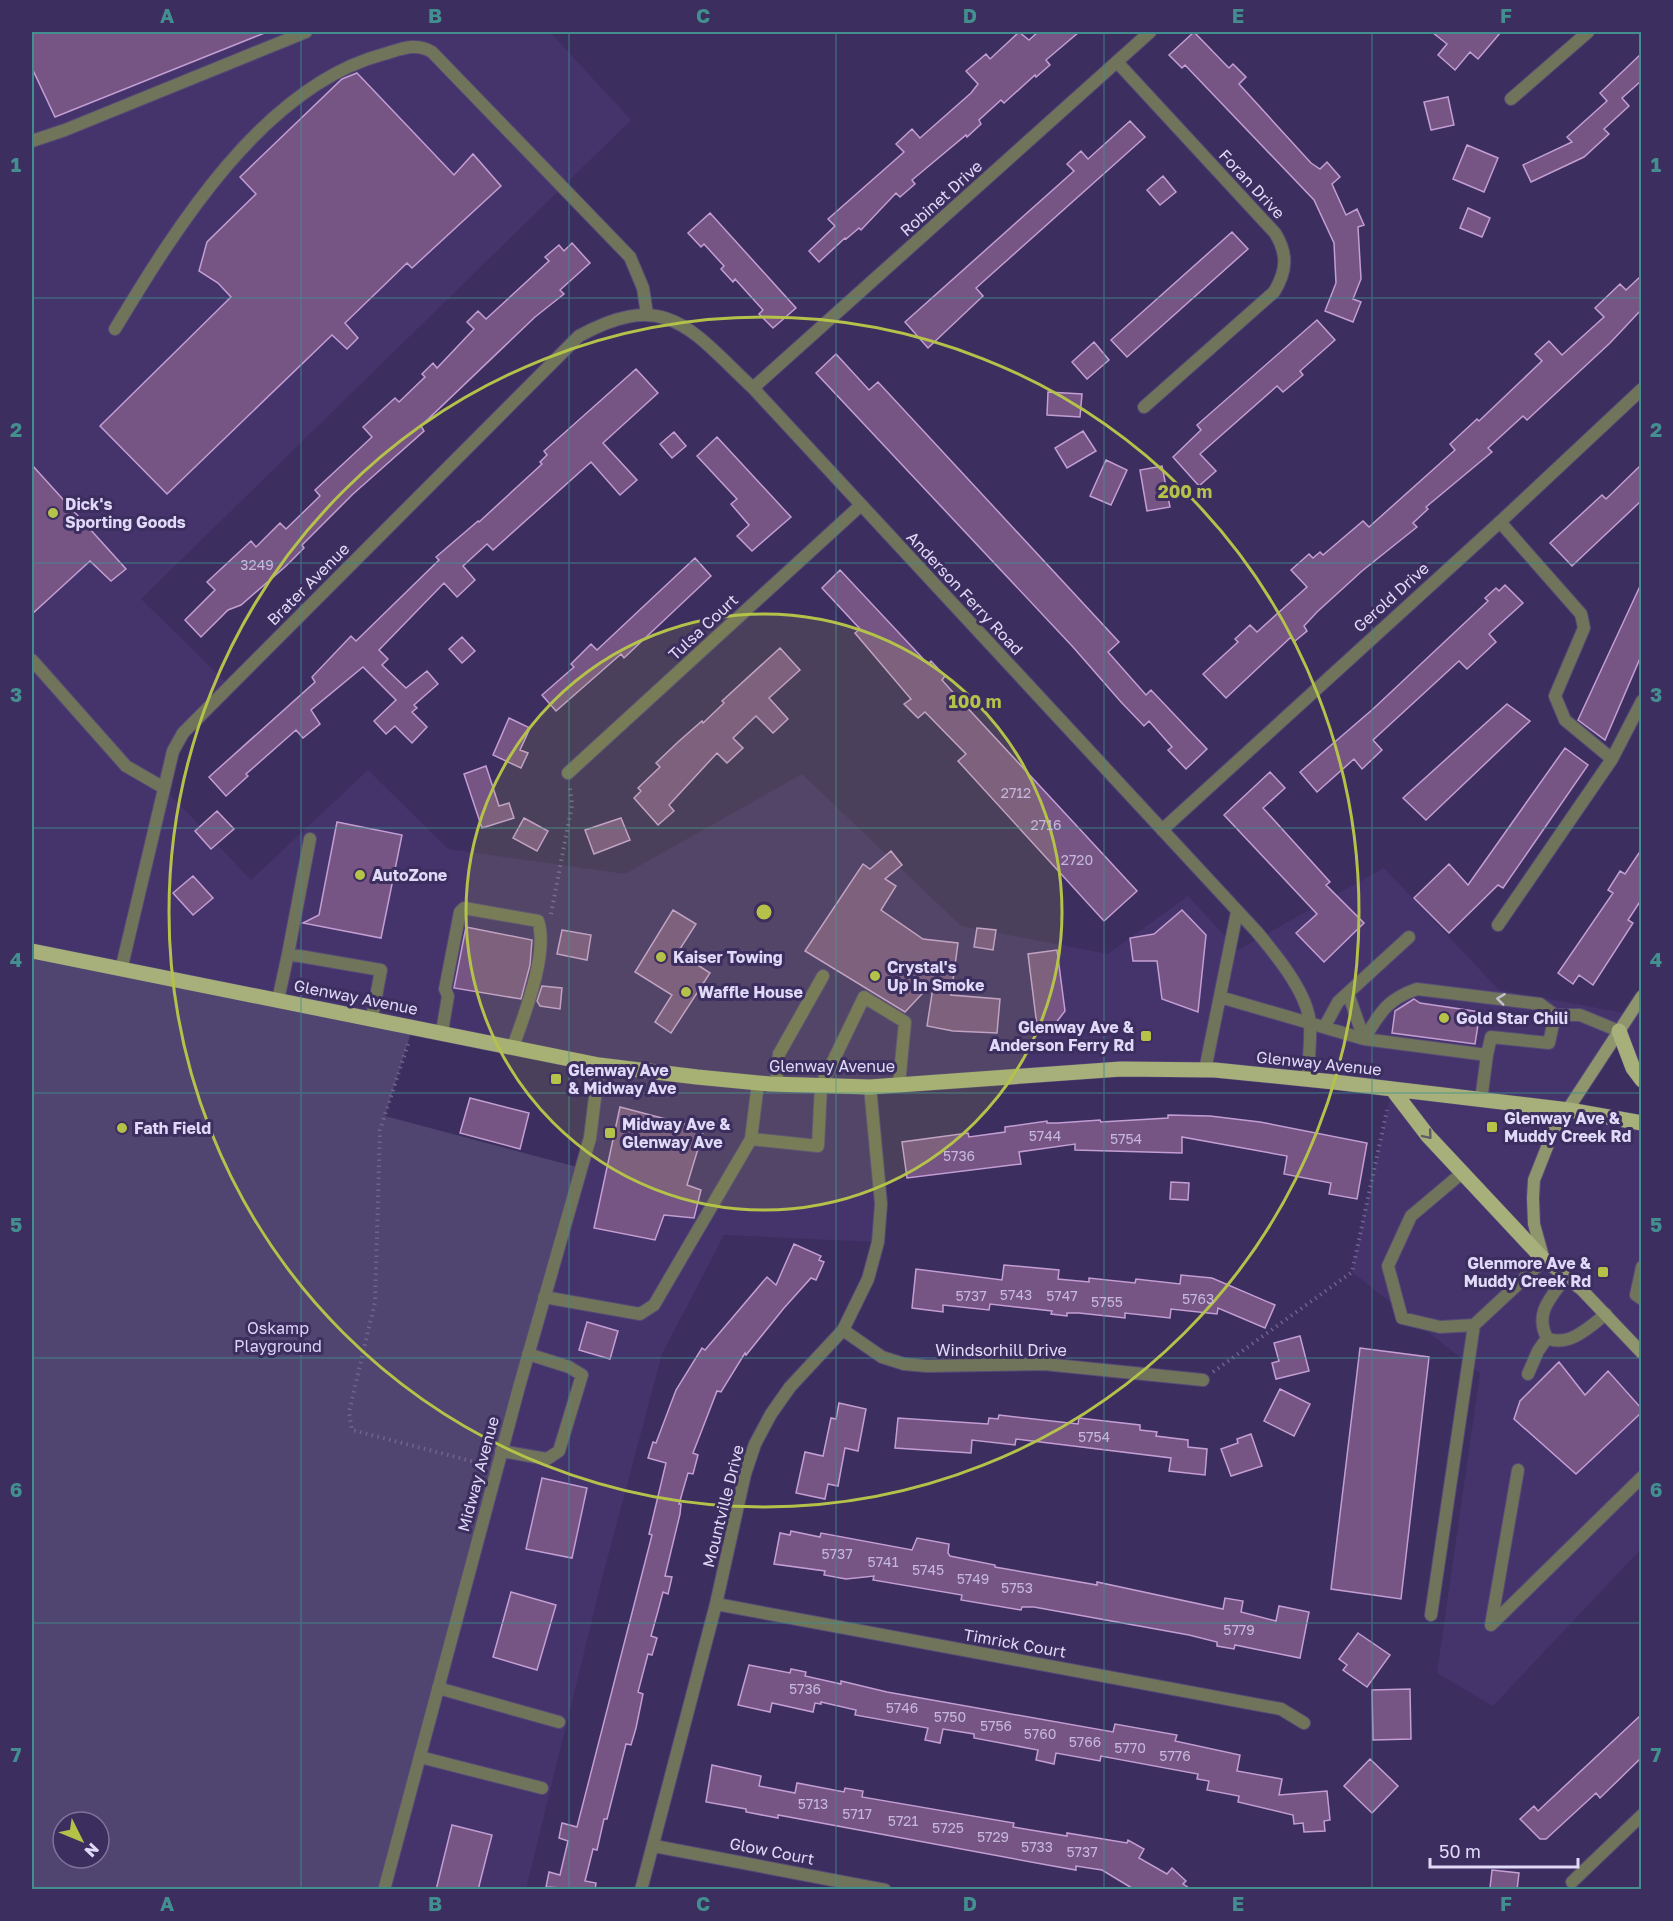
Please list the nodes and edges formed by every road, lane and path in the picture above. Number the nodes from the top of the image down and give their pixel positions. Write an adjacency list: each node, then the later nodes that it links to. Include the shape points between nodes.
1 (306, 32): 6 (street)
2 (1150, 32): 4 (street, Robinet Drive)
3 (1588, 32): 5 (street)
4 (1117, 62): 9 (street, Robinet Drive); 11 (street, Foran Drive, via 1275,233 1285,256 1281,281 1274,292)
5 (1511, 99)
6 (32, 141)
7 (647, 314): 8 (street, via 643,288 630,257 432,52 414,46 370,57 291,100 210,186 163,251); 9 (street, Anderson Ferry Road, via 672,319); 18 (street, Brater Avenue, via 602,323 579,336 193,720 173,751)
8 (115, 330)
9 (753, 388): 12 (street, Anderson Ferry Road)
10 (1641, 389): 13 (street, Gerold Drive)
11 (1144, 407)
12 (861, 505): 17 (street, Tulsa Court); 19 (street, Anderson Ferry Road)
13 (1500, 522): 16 (street, via 1581,614 1584,628 1555,696 1565,720); 19 (street, Gerold Drive)
14 (32, 660): 18 (street, via 126,766)
15 (1641, 701): 16 (street)
16 (1612, 759): 22 (street)
17 (568, 773)
18 (164, 788): 26 (street, Brater Avenue)
19 (1162, 830): 21 (street, Anderson Ferry Road)
20 (310, 839): 25 (street)
21 (1237, 912): 29 (street); 34 (street, Anderson Ferry Road, via 1281,962)
22 (1498, 925)
23 (1409, 937): 28 (street)
24 (32, 951): 26 (main road, Glenway Avenue)
25 (288, 954): 31 (street); 33 (street, via 381,969)
26 (121, 970): 31 (main road, Glenway Avenue)
27 (822, 976): 47 (street, via 779,1054)
28 (1348, 993): 36 (street); 39 (street)
29 (1220, 996): 34 (street); 43 (street)
30 (1641, 996): 37 (street)
31 (278, 1000): 33 (main road, Glenway Avenue)
32 (1555, 1015): 37 (street, via 1580,1015); 39 (street, one-way to 39, via 1540,1004 1417,989 1398,995 1381,1012); 41 (street, via 1549,1043 1491,1037)
33 (372, 1018): 35 (main road, Glenway Avenue)
34 (1310, 1023): 36 (street); 44 (street, Anderson Ferry Road)
35 (413, 1026): 38 (main road, Glenway Avenue); 71 (path, via 380,1130 375,1302 349,1422 352,1430)
36 (1324, 1026): 39 (street)
37 (1619, 1031): 45 (main road); 53 (street)
38 (442, 1032): 40 (main road, Glenway Avenue); 40 (street, via 448,996 445,989 460,912 464,908 538,921 542,931 536,968)
39 (1364, 1039): 41 (street)
40 (513, 1047): 42 (main road, Glenway Avenue)
41 (1487, 1055): 52 (street)
42 (599, 1065): 46 (main road, Glenway Avenue); 60 (street, Midway Avenue, via 590,1138)
43 (1205, 1070): 44 (main road, Glenway Avenue); 48 (main road, Glenway Avenue, via 1121,1069)
44 (1308, 1079): 51 (main road, Glenway Avenue)
45 (1641, 1080)
46 (759, 1083): 47 (main road, Glenway Avenue); 55 (street)
47 (776, 1084): 49 (main road, Glenway Avenue)
48 (899, 1084): 49 (street, via 905,1022 864,998); 50 (main road, Glenway Avenue)
49 (821, 1086): 50 (main road, Glenway Avenue); 55 (street, via 818,1146)
50 (870, 1087): 64 (street, Mountville Drive, via 881,1204 878,1242 868,1279)
51 (1392, 1089): 52 (main road, Glenway Avenue); 56 (main road, one-way to 56); 69 (path, via 1352,1272)
52 (1481, 1100): 53 (main road, Glenway Avenue)
53 (1569, 1110): 54 (main road, Glenway Avenue); 57 (street, via 1545,1148 1534,1180 1534,1224)
54 (1641, 1123)
55 (751, 1139): 60 (street, via 654,1305 640,1314)
56 (1462, 1173): 57 (main road); 63 (street, via 1411,1216 1388,1266 1402,1318 1440,1327)
57 (1544, 1260): 59 (street); 63 (street)
58 (1641, 1267): 61 (street, via 1636,1295)
59 (1566, 1277): 62 (street); 65 (street, via 1541,1314)
60 (544, 1297): 67 (street, Midway Avenue)
61 (1641, 1299)
62 (1605, 1314): 65 (street, via 1569,1339 1559,1342); 66 (street)
63 (1474, 1325): 75 (street)
64 (843, 1330): 69 (street, Windsorhill Drive, via 882,1357 904,1364 1044,1364); 74 (street, Mountville Drive, via 790,1387 755,1444)
65 (1547, 1338): 68 (street)
66 (1641, 1353)
67 (528, 1354): 70 (street, Midway Avenue); 70 (street, via 582,1375 560,1451 548,1460)
68 (1528, 1374)
69 (1203, 1380)
70 (501, 1451): 71 (street, Midway Avenue)
71 (497, 1467): 76 (street, Midway Avenue)
72 (1518, 1470): 73 (street, via 1491,1625)
73 (1641, 1478)
74 (716, 1604): 78 (street, Timrick Court, via 1281,1709); 82 (street, Mountville Drive)
75 (1431, 1615)
76 (438, 1688): 77 (street); 79 (street, Midway Avenue)
77 (559, 1722)
78 (1304, 1723)
79 (420, 1756): 80 (street); 84 (street, Midway Avenue)
80 (542, 1788)
81 (1641, 1815): 83 (street)
82 (654, 1846): 85 (street, Mountville Drive); 86 (street, Glow Court)
83 (1572, 1882)
84 (384, 1890)
85 (641, 1890)
86 (885, 1890)

